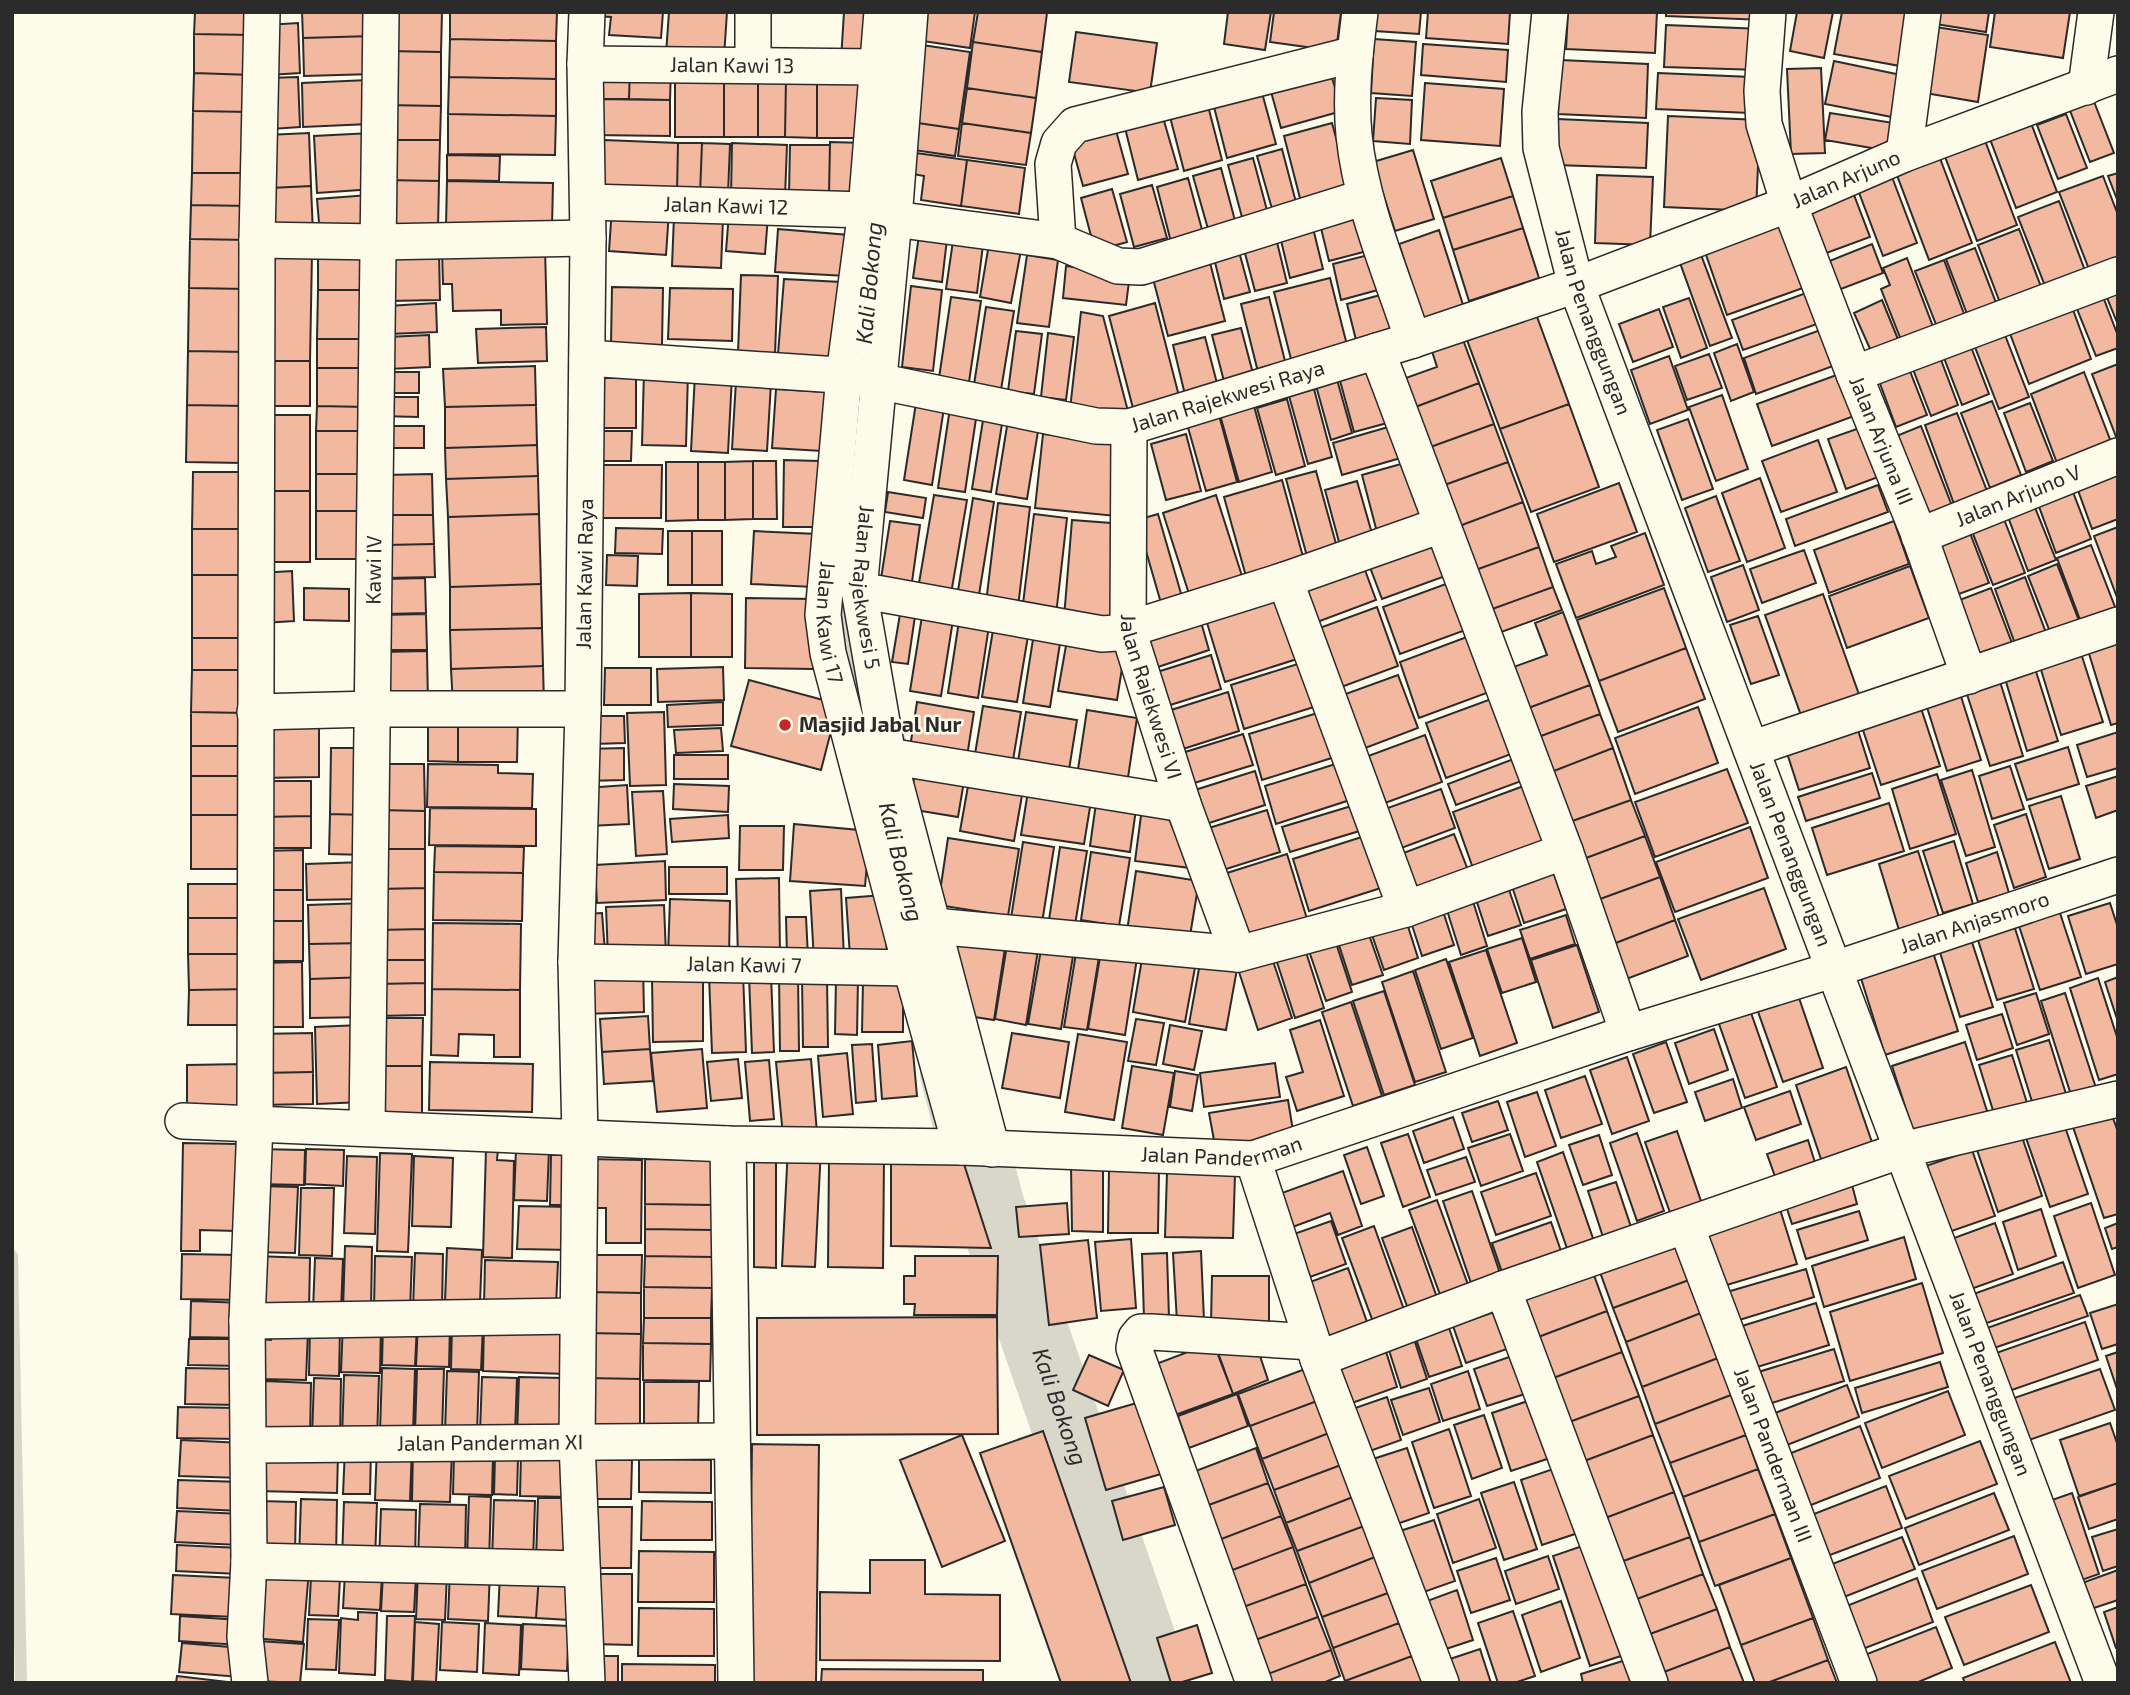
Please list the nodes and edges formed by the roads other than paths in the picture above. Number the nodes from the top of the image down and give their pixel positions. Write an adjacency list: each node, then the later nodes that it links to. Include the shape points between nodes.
1 (262, 12): 23 (street)
2 (381, 12): 25 (street, Kawi IV)
3 (587, 12): 13 (street, Jalan Kawi Raya)
4 (752, 12): 14 (street)
5 (882, 12): 15 (street)
6 (910, 12): 21 (street)
7 (1360, 12): 12 (street)
8 (1550, 12): 27 (street, Jalan Penanggungan, via 1541,148)
9 (1768, 12): 20 (street, Jalan Arjuna III, via 1763,116)
10 (1923, 12): 17 (street)
11 (2096, 12): 16 (street)
12 (1355, 54): 18 (street, via 1353,121); 24 (street, via 1075,125 1059,143 1053,164)
13 (585, 64): 14 (street, Jalan Kawi 13); 19 (street, Jalan Kawi Raya)
14 (753, 65): 15 (street, Jalan Kawi 13)
15 (879, 67): 21 (street)
16 (2108, 84): 17 (street, Jalan Arjuno)
17 (1903, 154): 20 (street, Jalan Arjuno)
18 (1365, 197): 24 (street, Jalan Kawi 12, via 1141,267 1118,266); 28 (street)
19 (588, 202): 21 (street, Jalan Kawi 12); 22 (street, Jalan Kawi Raya)
20 (1789, 204): 27 (street, Jalan Arjuno); 31 (street, Jalan Arjuna III)
21 (880, 214): 24 (street, Jalan Kawi 12); 32 (street)
22 (588, 238): 25 (street); 30 (street, Jalan Kawi Raya)
23 (257, 240): 25 (street); 44 (street)
24 (1058, 241)
25 (379, 242): 42 (street, Kawi IV)
26 (2118, 275): 31 (street)
27 (1576, 285): 28 (street, Jalan Rajekwesi Raya); 45 (street, Jalan Penanggungan)
28 (1413, 340): 29 (street, Jalan Rajekwesi Raya)
29 (1377, 351): 33 (street, Jalan Rajekwesi Raya); 35 (street)
30 (587, 358): 32 (street, Jalan Rajekwesi Raya); 43 (street, Jalan Kawi Raya)
31 (1854, 374): 36 (street, Jalan Arjuna III)
32 (862, 378): 33 (street, Jalan Rajekwesi Raya, via 1096,426); 38 (street, Jalan Rajekwesi 5); 54 (street, Jalan Kawi 17, via 824,593 825,635)
33 (1129, 427): 40 (street, Jalan Rajekwesi VI)
34 (2118, 456): 36 (street, Jalan Arjuno V)
35 (1441, 525): 37 (street); 48 (street)
36 (1919, 536): 41 (street, Jalan Arjuna III)
37 (1285, 580): 40 (street); 50 (street)
38 (859, 590): 40 (street, via 1102,634); 46 (street, Jalan Rajekwesi 5)
39 (2118, 625): 41 (street)
40 (1128, 630): 47 (street, Jalan Rajekwesi VI)
41 (1969, 676): 45 (street)
42 (373, 709): 43 (street); 44 (street); 60 (street, Kawi IV)
43 (583, 709): 53 (street, Jalan Kawi Raya)
44 (255, 712): 59 (street)
45 (1751, 748): 55 (street, Jalan Penanggungan)
46 (888, 756): 47 (street); 51 (street, Jalan Rajekwesi 5)
47 (1184, 804): 52 (street, Jalan Rajekwesi VI)
48 (1565, 850): 50 (street); 56 (street)
49 (2118, 875): 55 (street, Jalan Anjasmoro)
50 (1406, 909): 52 (street)
51 (934, 926): 52 (street); 63 (street, Jalan Rajekwesi 5)
52 (1238, 954)
53 (576, 962): 54 (street, Jalan Kawi 7); 61 (street, Jalan Kawi Raya)
54 (911, 968): 63 (street, Jalan Kawi 17)
55 (1832, 970): 56 (street, Jalan Panderman); 64 (street, Jalan Penanggungan)
56 (1628, 1033): 65 (street, Jalan Panderman)
57 (2118, 1099): 64 (street)
58 (183, 1121): 59 (street, Jalan Panderman)
59 (255, 1124): 60 (street, Jalan Panderman); 69 (street)
60 (367, 1128): 61 (street, Jalan Panderman)
61 (580, 1137): 62 (street, Jalan Panderman); 68 (street, Jalan Kawi Raya)
62 (728, 1144): 63 (street, Jalan Panderman); 71 (street)
63 (977, 1148): 65 (street, Jalan Panderman)
64 (1902, 1150): 66 (street); 83 (street, Jalan Penanggungan)
65 (1253, 1159): 70 (street)
66 (1686, 1226): 67 (street); 82 (street, Jalan Panderman III)
67 (1503, 1289): 70 (street); 81 (street)
68 (577, 1316): 69 (street); 72 (street, Jalan Kawi Raya)
69 (247, 1321): 73 (street)
70 (1315, 1351): 79 (street, via 1151,1332 1141,1332 1134,1348); 80 (street)
71 (731, 1441): 72 (street, Jalan Panderman XI); 78 (street)
72 (577, 1443): 73 (street, Jalan Panderman XI); 75 (street, Jalan Kawi Raya)
73 (250, 1445): 74 (street)
74 (249, 1561): 75 (street); 76 (street, via 245,1637)
75 (582, 1569): 77 (street, Jalan Kawi Raya)
76 (250, 1683)
77 (587, 1683)
78 (736, 1683)
79 (1254, 1683)
80 (1441, 1683)
81 (1650, 1683)
82 (1858, 1683)
83 (2103, 1683)

